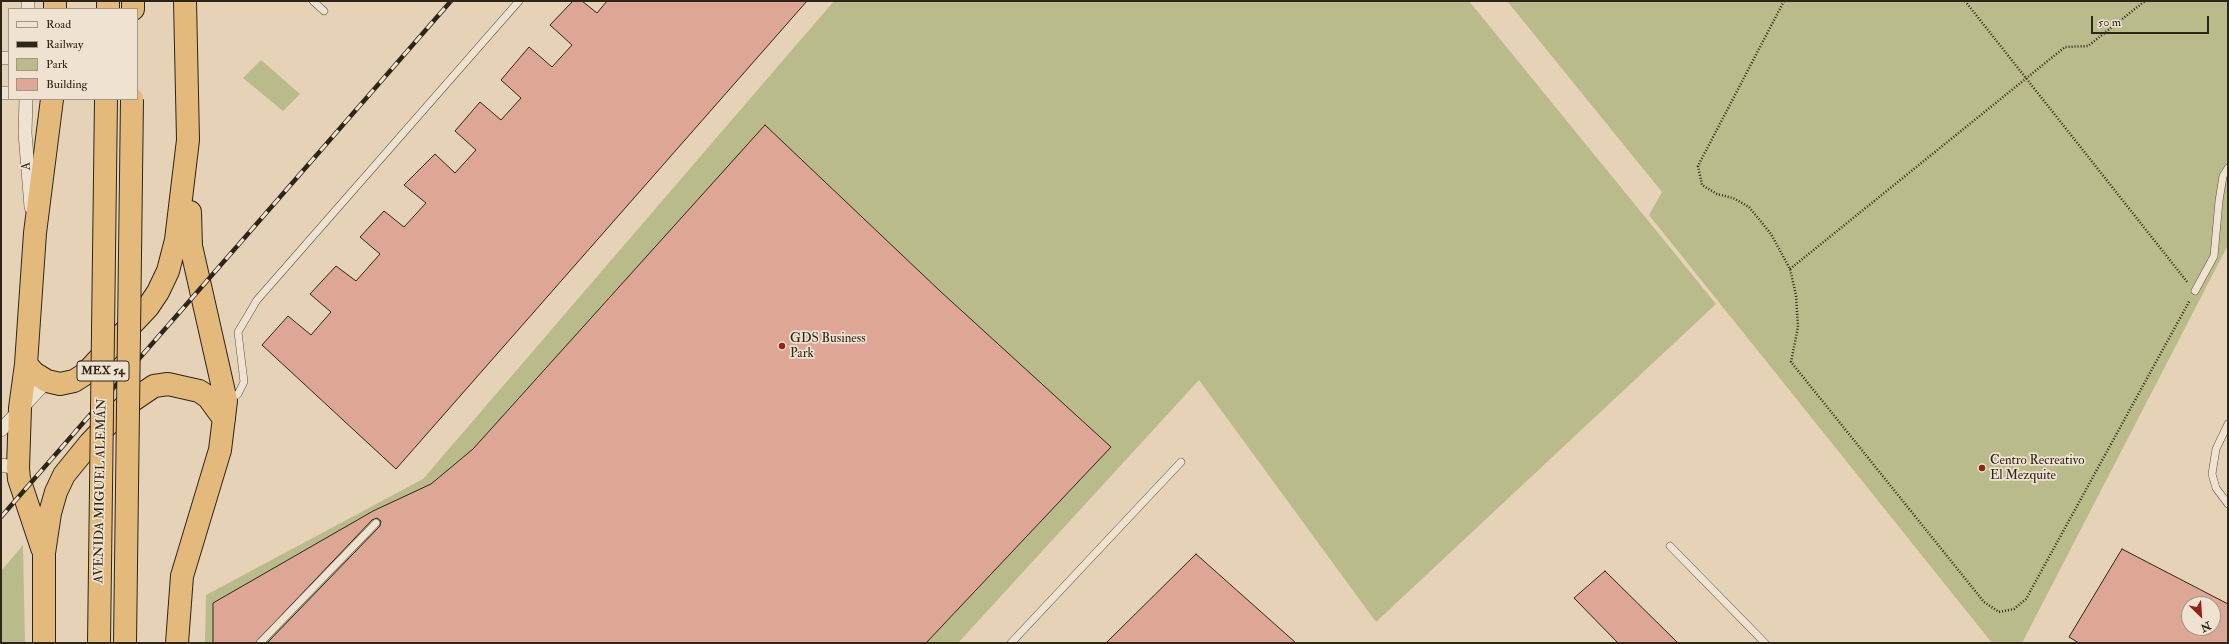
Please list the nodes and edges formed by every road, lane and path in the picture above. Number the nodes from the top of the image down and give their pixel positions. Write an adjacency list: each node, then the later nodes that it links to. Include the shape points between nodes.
1 (185, 1): 13 (highway)
2 (313, 1): 7 (lane)
3 (519, 1): 21 (lane, via 257,300 238,332 244,382 238,394)
4 (1784, 1): 16 (path, via 1698,166 1702,185 1749,207 1771,234)
5 (1965, 1): 8 (path)
6 (2145, 1): 8 (path, via 2088,46 2065,47)
7 (324, 11)
8 (2026, 79): 16 (path); 17 (path)
9 (26, 100): 15 (street, A, via 28,175)
10 (52, 100): 15 (highway)
11 (106, 100): 31 (highway, AVENIDA MIGUEL ALEMÁN / MEX 54, bridge)
12 (132, 100): 32 (highway, AVENIDA MIGUEL ALEMÁN / MEX 54, bridge)
13 (188, 140): 19 (highway, via 176,240 168,272 158,292 148,307 85,374 74,381 60,384); 21 (highway, via 191,246)
14 (2228, 168): 17 (lane, via 2223,176 2219,201 2214,256)
15 (35, 233): 18 (highway)
16 (1790, 269): 17 (path, via 1796,295 1798,327 1791,362 1984,602 1999,612 2014,609 2026,599)
17 (2195, 291)
18 (26, 364): 19 (highway); 20 (highway)
19 (47, 382): 20 (street)
20 (20, 408): 23 (street); 25 (highway)
21 (222, 409): 29 (highway, via 199,390 168,384 154,386 126,405 64,475 50,512); 33 (highway, via 220,450 182,576)
22 (2228, 424): 26 (lane, via 2216,449 2212,474 2216,488)
23 (1, 430)
24 (1181, 462): 35 (lane)
25 (10, 467): 29 (highway, via 19,479)
26 (2228, 504)
27 (376, 523): 34 (lane)
28 (1670, 546): 36 (lane)
29 (44, 553): 30 (highway)
30 (44, 643)
31 (99, 643)
32 (125, 643)
33 (177, 643)
34 (260, 643)
35 (1011, 643)
36 (1765, 643)

